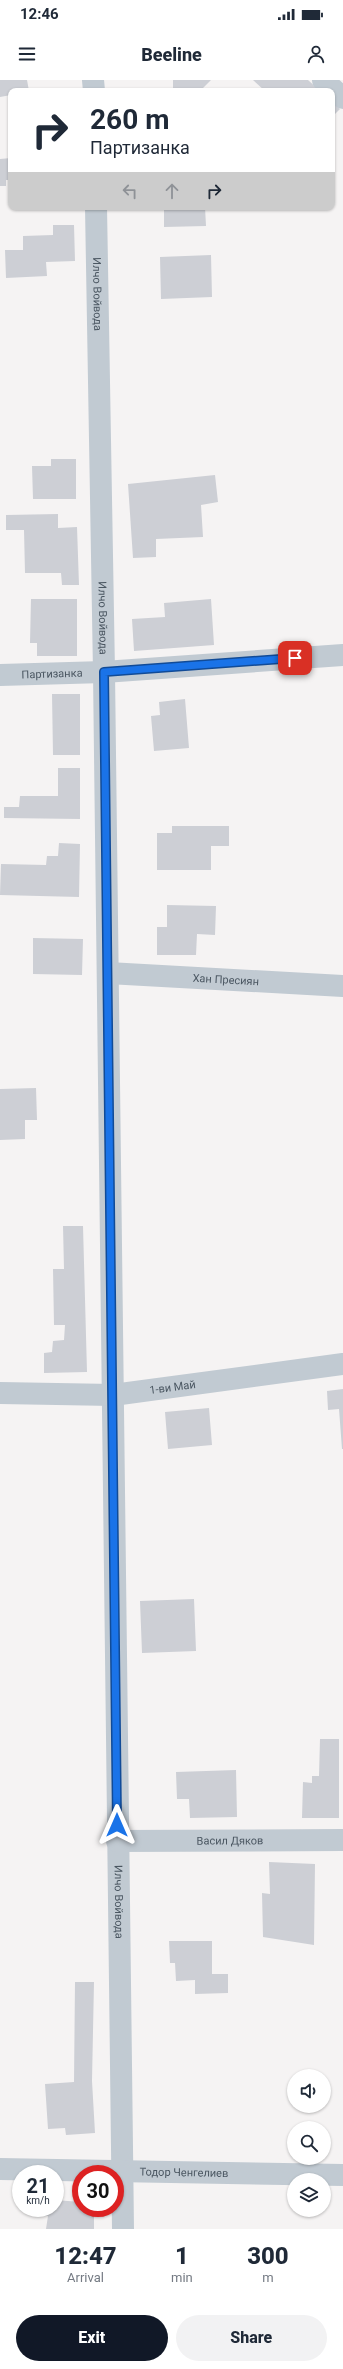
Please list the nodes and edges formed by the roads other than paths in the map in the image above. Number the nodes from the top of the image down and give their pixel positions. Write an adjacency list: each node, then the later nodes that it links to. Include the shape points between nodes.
1 (323, 80): 2 (street)
2 (332, 88)
3 (335, 91): 4 (street)
4 (343, 98)
5 (96, 210): 7 (street, Илчо Войвода)
6 (343, 655): 7 (street, Партизанка)
7 (104, 672): 8 (street, Партизанка); 9 (street, Илчо Войвода)
8 (0, 674)
9 (108, 973): 10 (street, Хан Пресиян); 13 (street, Илчо Войвода)
10 (343, 986)
11 (343, 1364): 13 (street, 1-ви Май)
12 (0, 1393): 13 (street, 1-ви Май)
13 (113, 1395): 15 (street, Илчо Войвода)
14 (343, 1840): 15 (street, Васил Дяков)
15 (117, 1841): 16 (street, Илчо Войвода)
16 (123, 2165)
17 (0, 2170): 18 (street, Тодор Ченгелиев)
18 (72, 2171)
19 (124, 2171): 20 (street, Тодор Ченгелиев)
20 (343, 2174)
21 (123, 2217): 22 (street, Илчо Войвода)
22 (123, 2229)

